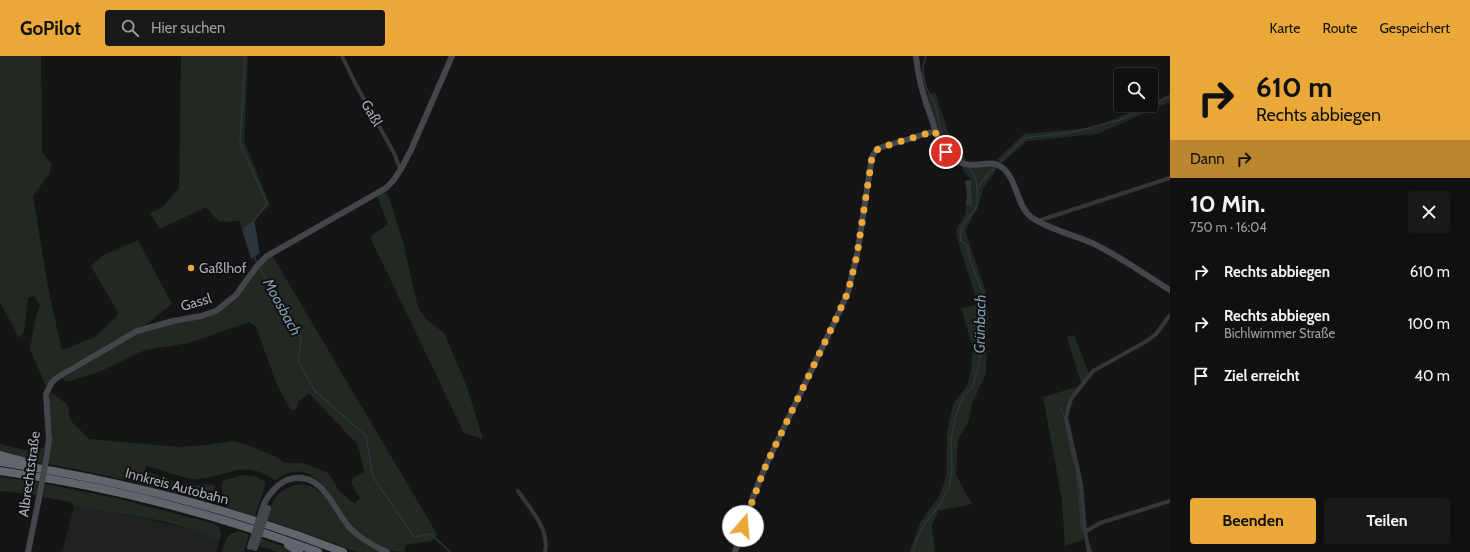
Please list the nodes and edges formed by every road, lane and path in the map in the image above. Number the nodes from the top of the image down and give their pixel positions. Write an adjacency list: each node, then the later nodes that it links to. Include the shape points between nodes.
1 (342, 56): 5 (street, Gaßl)
2 (452, 56): 5 (street)
3 (916, 56): 4 (street, via 922,94)
4 (935, 131): 7 (street, via 943,149 961,163 997,164 1004,169 1026,210); 28 (street, via 879,148 873,154 856,261 848,292 766,465)
5 (401, 169): 10 (street, Gassl, via 386,188 267,256 236,295 216,311 137,330 58,377 47,389)
6 (1170, 178): 7 (street)
7 (1039, 222): 8 (street, via 1102,248)
8 (1170, 290)
9 (1170, 316): 19 (street, via 1156,334 1093,371 1071,399 1066,417 1080,484)
10 (46, 398): 22 (street, Albrechtstraße, bridge, via 48,439)
11 (0, 455): 13 (highway, via 29,463)
12 (0, 462): 13 (highway, Innkreis Autobahn)
13 (40, 469): 25 (highway, Innkreis Autobahn, via 184,500)
14 (0, 471): 15 (highway, Innkreis Autobahn)
15 (19, 474): 16 (highway); 20 (highway, Innkreis Autobahn, via 148,500)
16 (0, 476)
17 (518, 492): 27 (street, via 544,532)
18 (1170, 502): 19 (street, via 1100,523)
19 (1085, 532): 29 (street)
20 (273, 536): 23 (highway); 24 (highway, Innkreis Autobahn)
21 (252, 550): 26 (street, bridge, via 265,508 276,487 297,478 317,484 325,491 355,533 366,542)
22 (28, 552)
23 (299, 552)
24 (318, 552)
25 (343, 552)
26 (387, 552)
27 (546, 552)
28 (735, 552)
29 (1089, 552)

